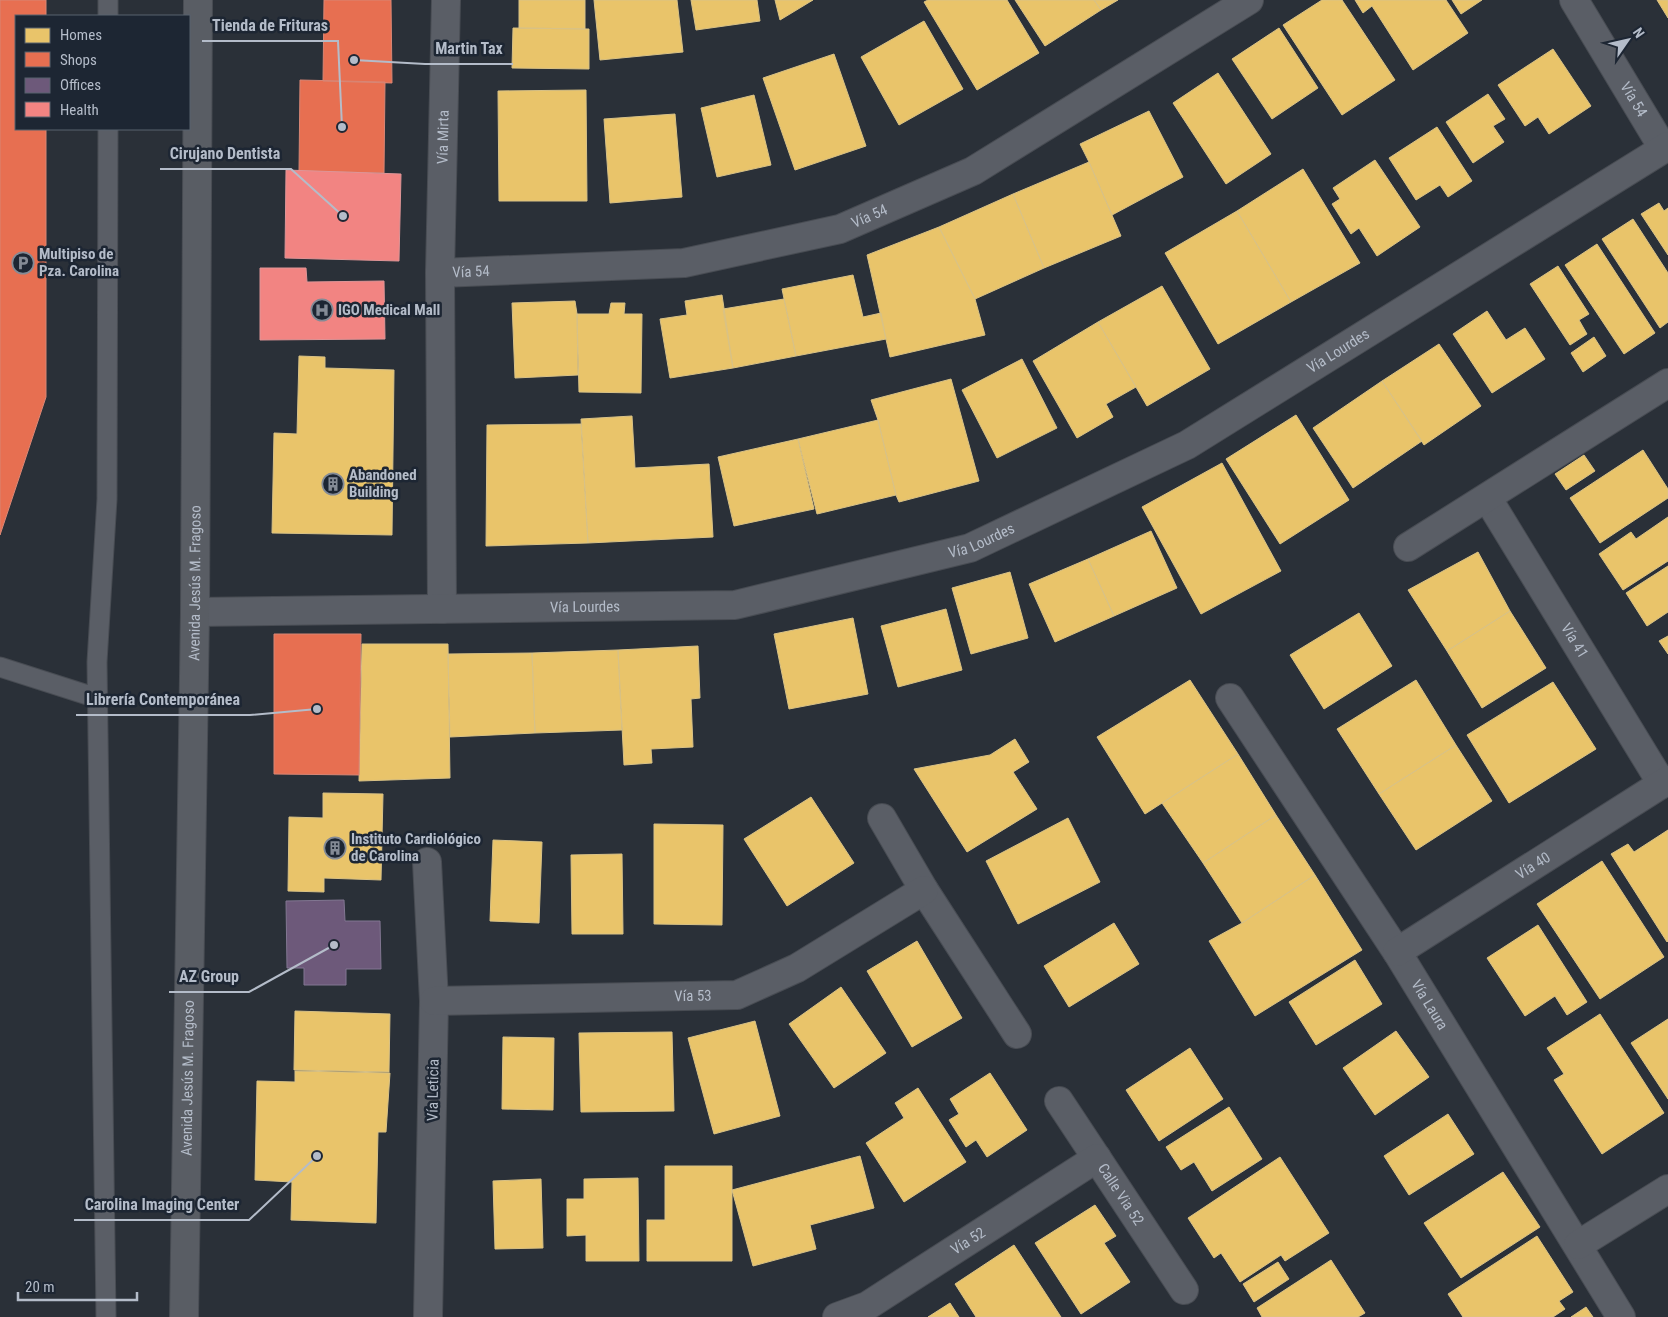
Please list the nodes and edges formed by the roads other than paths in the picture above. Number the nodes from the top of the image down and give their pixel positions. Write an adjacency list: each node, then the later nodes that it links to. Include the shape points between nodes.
1 (108, 0): 6 (lane)
2 (198, 0): 14 (street, Avenida Jesús M. Fragoso)
3 (446, 0): 9 (street, Vía Mirta)
4 (1249, 0): 9 (street, Vía 54, via 973,171 840,229 684,263)
5 (1574, 0): 8 (street, Vía 54)
6 (108, 15)
7 (108, 130): 16 (lane, via 107,499)
8 (1666, 147): 13 (street, Vía Lourdes, via 1187,446 970,548 735,605)
9 (440, 273): 13 (street, Vía Mirta)
10 (1668, 383): 11 (street)
11 (1488, 499): 12 (street); 18 (street, Vía 41)
12 (1408, 548)
13 (442, 609): 14 (street, Vía Lourdes)
14 (195, 612): 31 (street, Avenida Jesús M. Fragoso)
15 (0, 667): 16 (lane)
16 (97, 698): 30 (lane)
17 (1230, 698): 22 (street, Vía Laura)
18 (1665, 782): 22 (street, Vía 40)
19 (882, 818): 21 (street)
20 (427, 862): 23 (street, Vía Leticia)
21 (924, 890): 23 (street, Vía 53, via 797,968 737,995); 24 (street)
22 (1397, 952): 28 (street, Vía Laura)
23 (434, 1001): 32 (street, Vía Leticia)
24 (1017, 1034)
25 (1059, 1101): 26 (street, Calle Via 52)
26 (1097, 1158): 29 (street, Calle Via 52); 33 (street, Vía 52, via 867,1306)
27 (1668, 1189): 28 (street)
28 (1578, 1245): 34 (street, Vía Laura)
29 (1184, 1290)
30 (106, 1317)
31 (184, 1317)
32 (428, 1317)
33 (837, 1317)
34 (1621, 1317)

